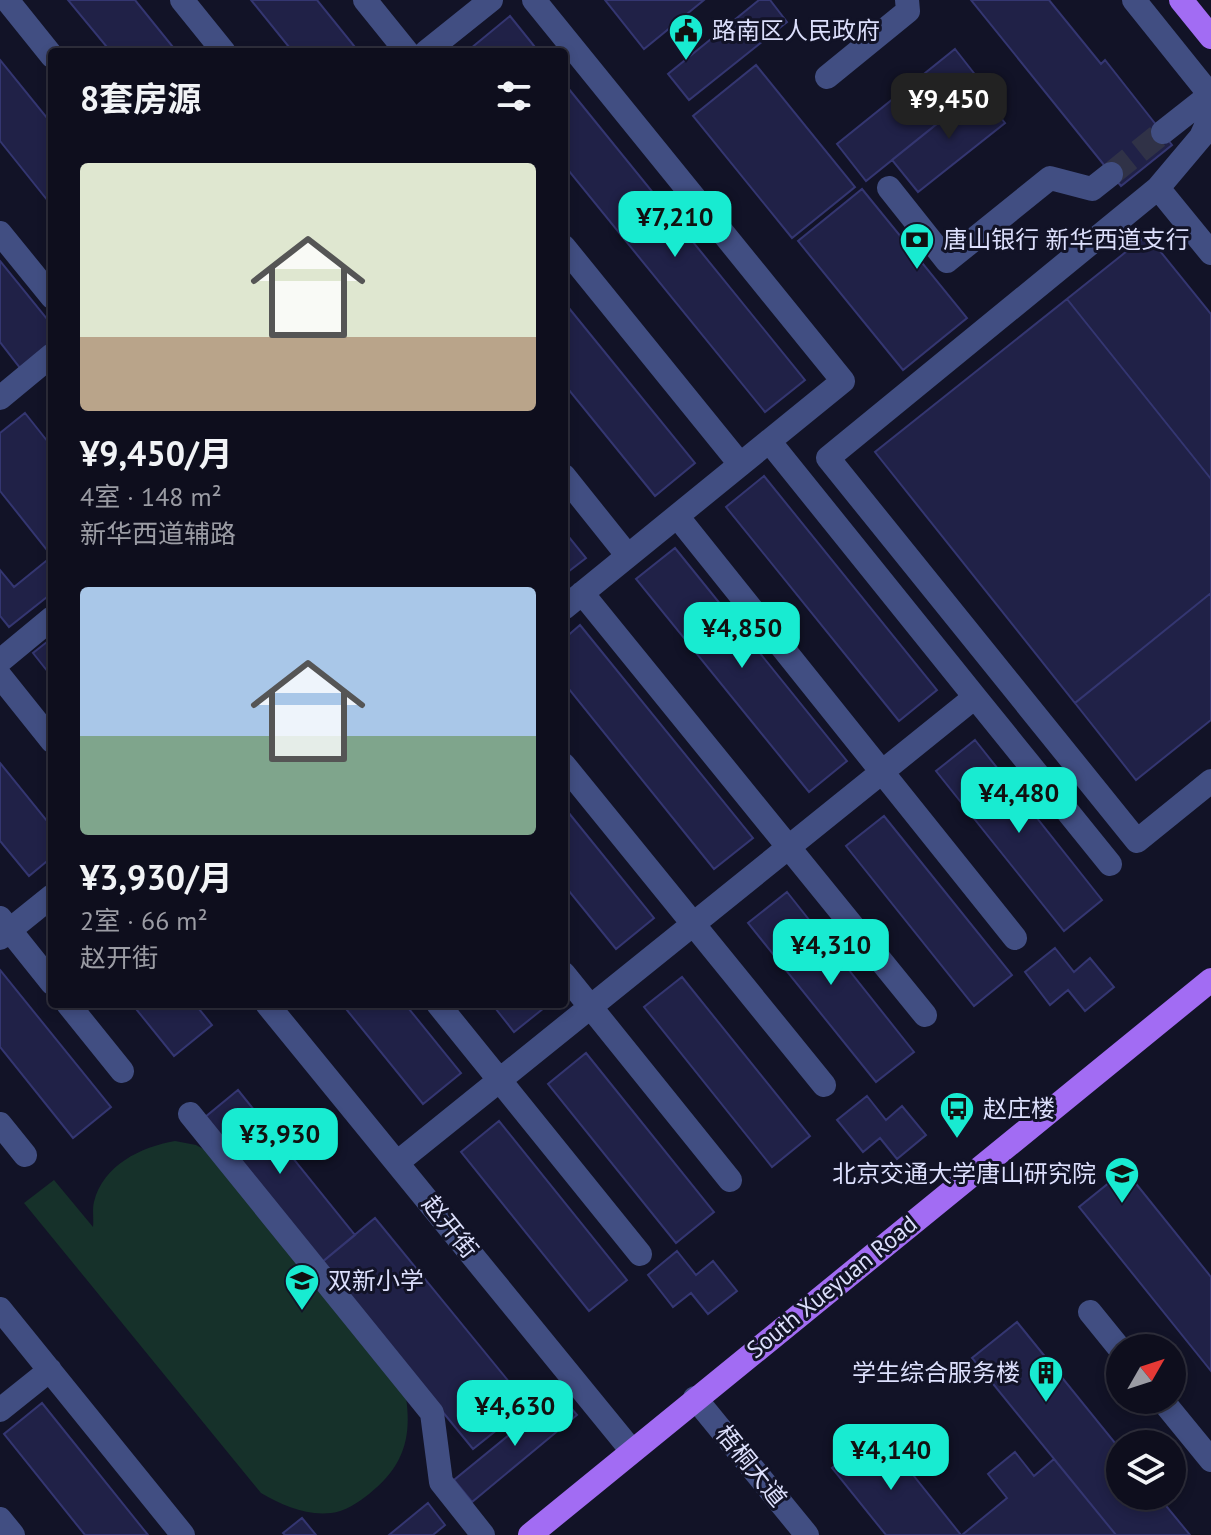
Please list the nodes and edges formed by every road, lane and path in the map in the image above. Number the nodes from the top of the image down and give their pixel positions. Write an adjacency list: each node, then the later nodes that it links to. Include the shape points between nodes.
1 (7, 0): 13 (street)
2 (182, 0): 10 (street)
3 (365, 0): 11 (street)
4 (491, 0): 12 (street)
5 (534, 0): 27 (street, via 843,381)
6 (907, 0): 14 (street, via 908,11)
7 (1134, 0): 15 (street)
8 (1181, 0): 9 (main road)
9 (1211, 37)
10 (221, 48)
11 (404, 48)
12 (431, 48)
13 (48, 51)
14 (827, 77)
15 (1211, 95): 17 (street)
16 (1211, 115): 20 (street, via 1201,137)
17 (1163, 132)
18 (1111, 174): 19 (street, via 1092,189 1050,178 947,261)
19 (889, 188)
20 (1158, 188): 23 (street); 40 (street, via 828,458 1137,841)
21 (0, 233): 24 (street)
22 (568, 252): 28 (street)
23 (1211, 253)
24 (48, 292)
25 (48, 358): 26 (street)
26 (0, 398)
27 (769, 441): 28 (street); 36 (street)
28 (740, 464): 30 (street)
29 (568, 481): 31 (street)
30 (677, 516): 31 (street); 39 (street)
31 (628, 556): 32 (street)
32 (573, 600): 41 (street)
33 (48, 621): 34 (street)
34 (0, 661)
35 (0, 676): 37 (street)
36 (975, 697): 39 (street); 42 (street)
37 (48, 736)
38 (568, 770): 44 (street)
39 (882, 772): 41 (street); 46 (street)
40 (1211, 781)
41 (789, 847): 44 (street); 54 (street)
42 (1110, 864)
43 (48, 899): 45 (street)
44 (693, 924): 50 (street); 57 (street)
45 (3, 929): 47 (street)
46 (1015, 938)
47 (48, 979)
48 (568, 979): 50 (street)
49 (1211, 980): 68 (main road, South Xueyuan Road)
50 (590, 1007): 56 (street); 62 (street)
51 (71, 1008): 55 (street)
52 (270, 1008): 61 (street, 赵开街)
53 (441, 1008): 56 (street)
54 (925, 1015)
55 (122, 1071)
56 (500, 1080): 61 (street); 63 (street)
57 (824, 1085)
58 (190, 1114): 76 (street, via 432,1413 441,1482)
59 (0, 1124): 60 (street)
60 (25, 1155)
61 (398, 1162): 71 (street, 赵开街)
62 (730, 1180)
63 (640, 1254)
64 (0, 1309): 67 (street)
65 (1090, 1312): 66 (street)
66 (1108, 1334)
67 (50, 1370): 69 (street); 75 (street)
68 (695, 1398): 71 (main road, South Xueyuan Road); 78 (street, 梧桐大道)
69 (0, 1410)
70 (1173, 1414): 72 (street)
71 (632, 1451): 77 (main road, South Xueyuan Road)
72 (1211, 1460)
73 (0, 1519): 74 (street)
74 (13, 1535)
75 (183, 1535)
76 (483, 1535)
77 (530, 1535)
78 (807, 1535)

